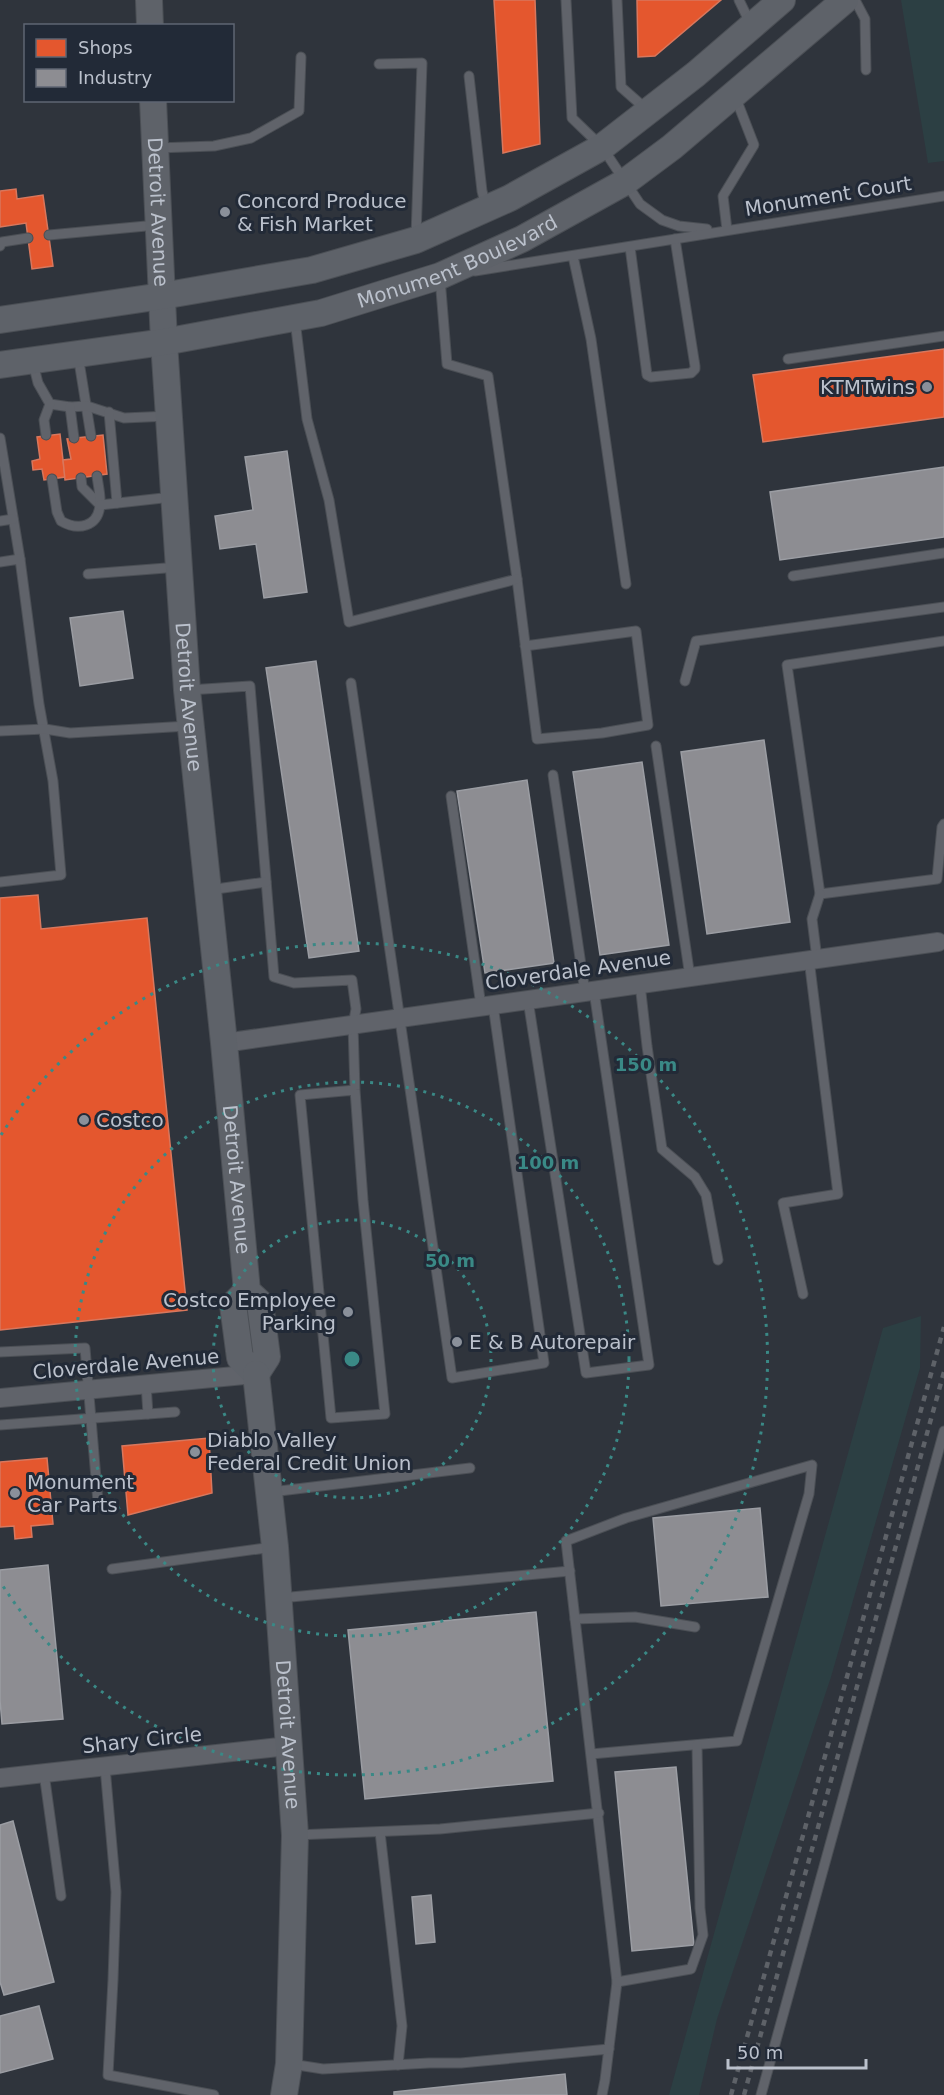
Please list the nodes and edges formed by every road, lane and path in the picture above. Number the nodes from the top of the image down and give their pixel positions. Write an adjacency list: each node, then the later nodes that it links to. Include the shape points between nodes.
1 (149, 0): 8 (street)
2 (566, 0): 17 (lane, Monument Court, via 572,118)
3 (617, 0): 16 (lane, via 621,87)
4 (739, 0): 9 (lane)
5 (782, 0): 9 (street, Monument Boulevard)
6 (845, 0): 14 (street, Monument Boulevard)
7 (855, 0): 12 (lane, via 865,19)
8 (150, 24)
9 (752, 26): 16 (street, Monument Boulevard)
10 (301, 57): 18 (lane, via 299,111 251,138 214,146)
11 (379, 64): 27 (lane, via 422,63)
12 (866, 70)
13 (469, 76): 21 (lane)
14 (734, 94): 19 (street, Monument Boulevard); 23 (lane, via 754,145 723,196)
15 (153, 102): 18 (street, Detroit Avenue)
16 (648, 111): 17 (street, Monument Boulevard)
17 (602, 147): 19 (lane, Monument Court); 21 (street, Monument Boulevard)
18 (155, 148): 22 (street, Detroit Avenue)
19 (625, 182): 23 (lane, Monument Court, via 640,204 662,220 679,226); 31 (street, Monument Boulevard, via 522,238)
20 (944, 196): 23 (lane, Monument Court)
21 (486, 208): 27 (street, Monument Boulevard)
22 (159, 225): 24 (lane); 32 (street, Detroit Avenue)
23 (723, 230): 26 (lane, Monument Court)
24 (49, 235)
25 (28, 238): 28 (lane, via 2,242)
26 (675, 239): 29 (lane, Monument Court); 29 (lane, via 695,369 691,373 647,375)
27 (416, 240): 32 (street, Monument Boulevard, via 312,270)
28 (0, 246)
29 (630, 247): 30 (lane, Monument Court)
30 (573, 256): 31 (lane, Monument Court); 68 (lane, via 591,339)
31 (440, 276): 33 (street, Monument Boulevard, via 321,313); 67 (lane, via 447,364 488,376)
32 (162, 296): 34 (street, Monument Boulevard); 36 (street, Detroit Avenue)
33 (295, 317): 36 (street, Monument Boulevard); 67 (lane, via 307,419 329,500 349,622)
34 (0, 320)
35 (944, 336): 38 (lane)
36 (164, 342): 37 (street, Monument Boulevard); 45 (street, Detroit Avenue)
37 (77, 352): 39 (street, Monument Boulevard); 42 (lane)
38 (788, 359)
39 (32, 360): 40 (street, Monument Boulevard); 41 (lane, via 38,383)
40 (0, 365)
41 (50, 404): 43 (lane); 46 (lane, via 44,420)
42 (87, 406): 43 (lane); 44 (lane); 47 (lane)
43 (70, 407): 48 (lane)
44 (109, 412): 45 (lane, via 124,418); 57 (lane)
45 (169, 416): 55 (street, Detroit Avenue)
46 (46, 435)
47 (91, 436)
48 (74, 438)
49 (1, 443): 50 (lane)
50 (3, 471): 54 (lane)
51 (96, 476): 58 (lane)
52 (81, 478): 58 (lane, via 82,487)
53 (52, 479): 58 (lane, via 57,512 69,526 85,527 96,518)
54 (10, 497): 56 (lane); 59 (lane)
55 (174, 497): 57 (lane); 64 (street, Detroit Avenue)
56 (0, 499)
57 (117, 503): 58 (lane)
58 (100, 505)
59 (14, 519): 60 (lane); 62 (lane)
60 (0, 521)
61 (944, 553): 66 (lane)
62 (20, 559): 63 (lane); 76 (lane)
63 (0, 562)
64 (179, 567): 65 (lane); 74 (street, Detroit Avenue)
65 (88, 574)
66 (793, 576)
67 (517, 579): 71 (lane)
68 (626, 584)
69 (944, 607): 72 (lane, via 696,641)
70 (944, 641): 85 (lane, via 787,665)
71 (525, 646): 71 (lane, via 636,631 648,725 537,739)
72 (684, 681)
73 (351, 683): 93 (lane)
74 (187, 690): 75 (street, Detroit Avenue); 83 (lane, via 250,686)
75 (191, 726): 76 (lane, via 70,733); 84 (street, Detroit Avenue)
76 (45, 729): 77 (lane); 82 (lane, via 61,875)
77 (0, 731)
78 (656, 746): 88 (lane)
79 (553, 775): 90 (lane)
80 (451, 796): 92 (lane)
81 (944, 824): 85 (lane, via 937,879)
82 (0, 882)
83 (266, 882): 84 (lane); 94 (lane, via 274,977 294,983 352,980 356,1009)
84 (208, 891): 95 (street, Detroit Avenue)
85 (820, 894): 87 (lane, via 812,919)
86 (938, 942): 87 (street, Cloverdale Avenue)
87 (813, 959): 88 (street, Cloverdale Avenue); 98 (lane, via 837,1194 783,1203)
88 (690, 977): 89 (street, Cloverdale Avenue)
89 (640, 984): 90 (street, Cloverdale Avenue); 97 (lane, via 662,1149 695,1177 705,1195)
90 (589, 991): 91 (street, Cloverdale Avenue); 91 (lane, via 649,1365 586,1373)
91 (528, 1000): 92 (street, Cloverdale Avenue)
92 (487, 1006): 93 (street, Cloverdale Avenue); 93 (lane, via 544,1363 452,1378)
93 (400, 1018): 94 (street, Cloverdale Avenue)
94 (353, 1025): 95 (street, Cloverdale Avenue); 96 (lane)
95 (224, 1043): 100 (street, Detroit Avenue, via 247,1291 233,1305 240,1358)
96 (355, 1090): 96 (lane, via 385,1414 331,1418 300,1095)
97 (718, 1260)
98 (803, 1294)
99 (0, 1352): 102 (lane, via 85,1348)
100 (256, 1374): 101 (street, Cloverdale Avenue); 110 (street, Detroit Avenue)
101 (146, 1384): 102 (street, Cloverdale Avenue); 105 (lane)
102 (88, 1390): 103 (street, Cloverdale Avenue); 106 (lane)
103 (0, 1398)
104 (175, 1412): 105 (lane)
105 (148, 1414): 106 (lane)
106 (90, 1418): 107 (lane); 111 (lane)
107 (0, 1425)
108 (944, 1431): 135 (lane)
109 (470, 1468): 110 (lane)
110 (269, 1492): 112 (street, Detroit Avenue)
111 (98, 1502)
112 (275, 1547): 113 (lane); 115 (street, Detroit Avenue)
113 (112, 1569)
114 (570, 1570): 115 (lane); 116 (lane); 118 (lane, via 566,1541 626,1518 812,1466 809,1494 736,1741)
115 (278, 1599): 119 (street, Detroit Avenue)
116 (576, 1619): 117 (lane, via 635,1617); 120 (lane)
117 (695, 1627)
118 (697, 1745): 120 (lane); 128 (lane, via 700,1908 704,1935 691,1969)
119 (288, 1746): 121 (street, Shary Circle); 126 (street, Detroit Avenue)
120 (591, 1754): 124 (lane)
121 (105, 1767): 122 (street, Shary Circle); 132 (lane, via 116,1892 108,2075)
122 (44, 1773): 123 (street, Shary Circle); 127 (lane)
123 (0, 1778)
124 (599, 1813): 125 (lane, via 484,1826); 128 (lane)
125 (380, 1832): 126 (lane); 131 (lane, via 402,2025)
126 (295, 1835): 130 (street, Detroit Avenue)
127 (61, 1896)
128 (617, 1982): 129 (lane)
129 (609, 2049): 131 (lane); 134 (lane)
130 (289, 2064): 131 (lane, via 323,2069); 133 (street, Detroit Avenue)
131 (398, 2066)
132 (214, 2095)
133 (284, 2095)
134 (602, 2095)
135 (761, 2095)

